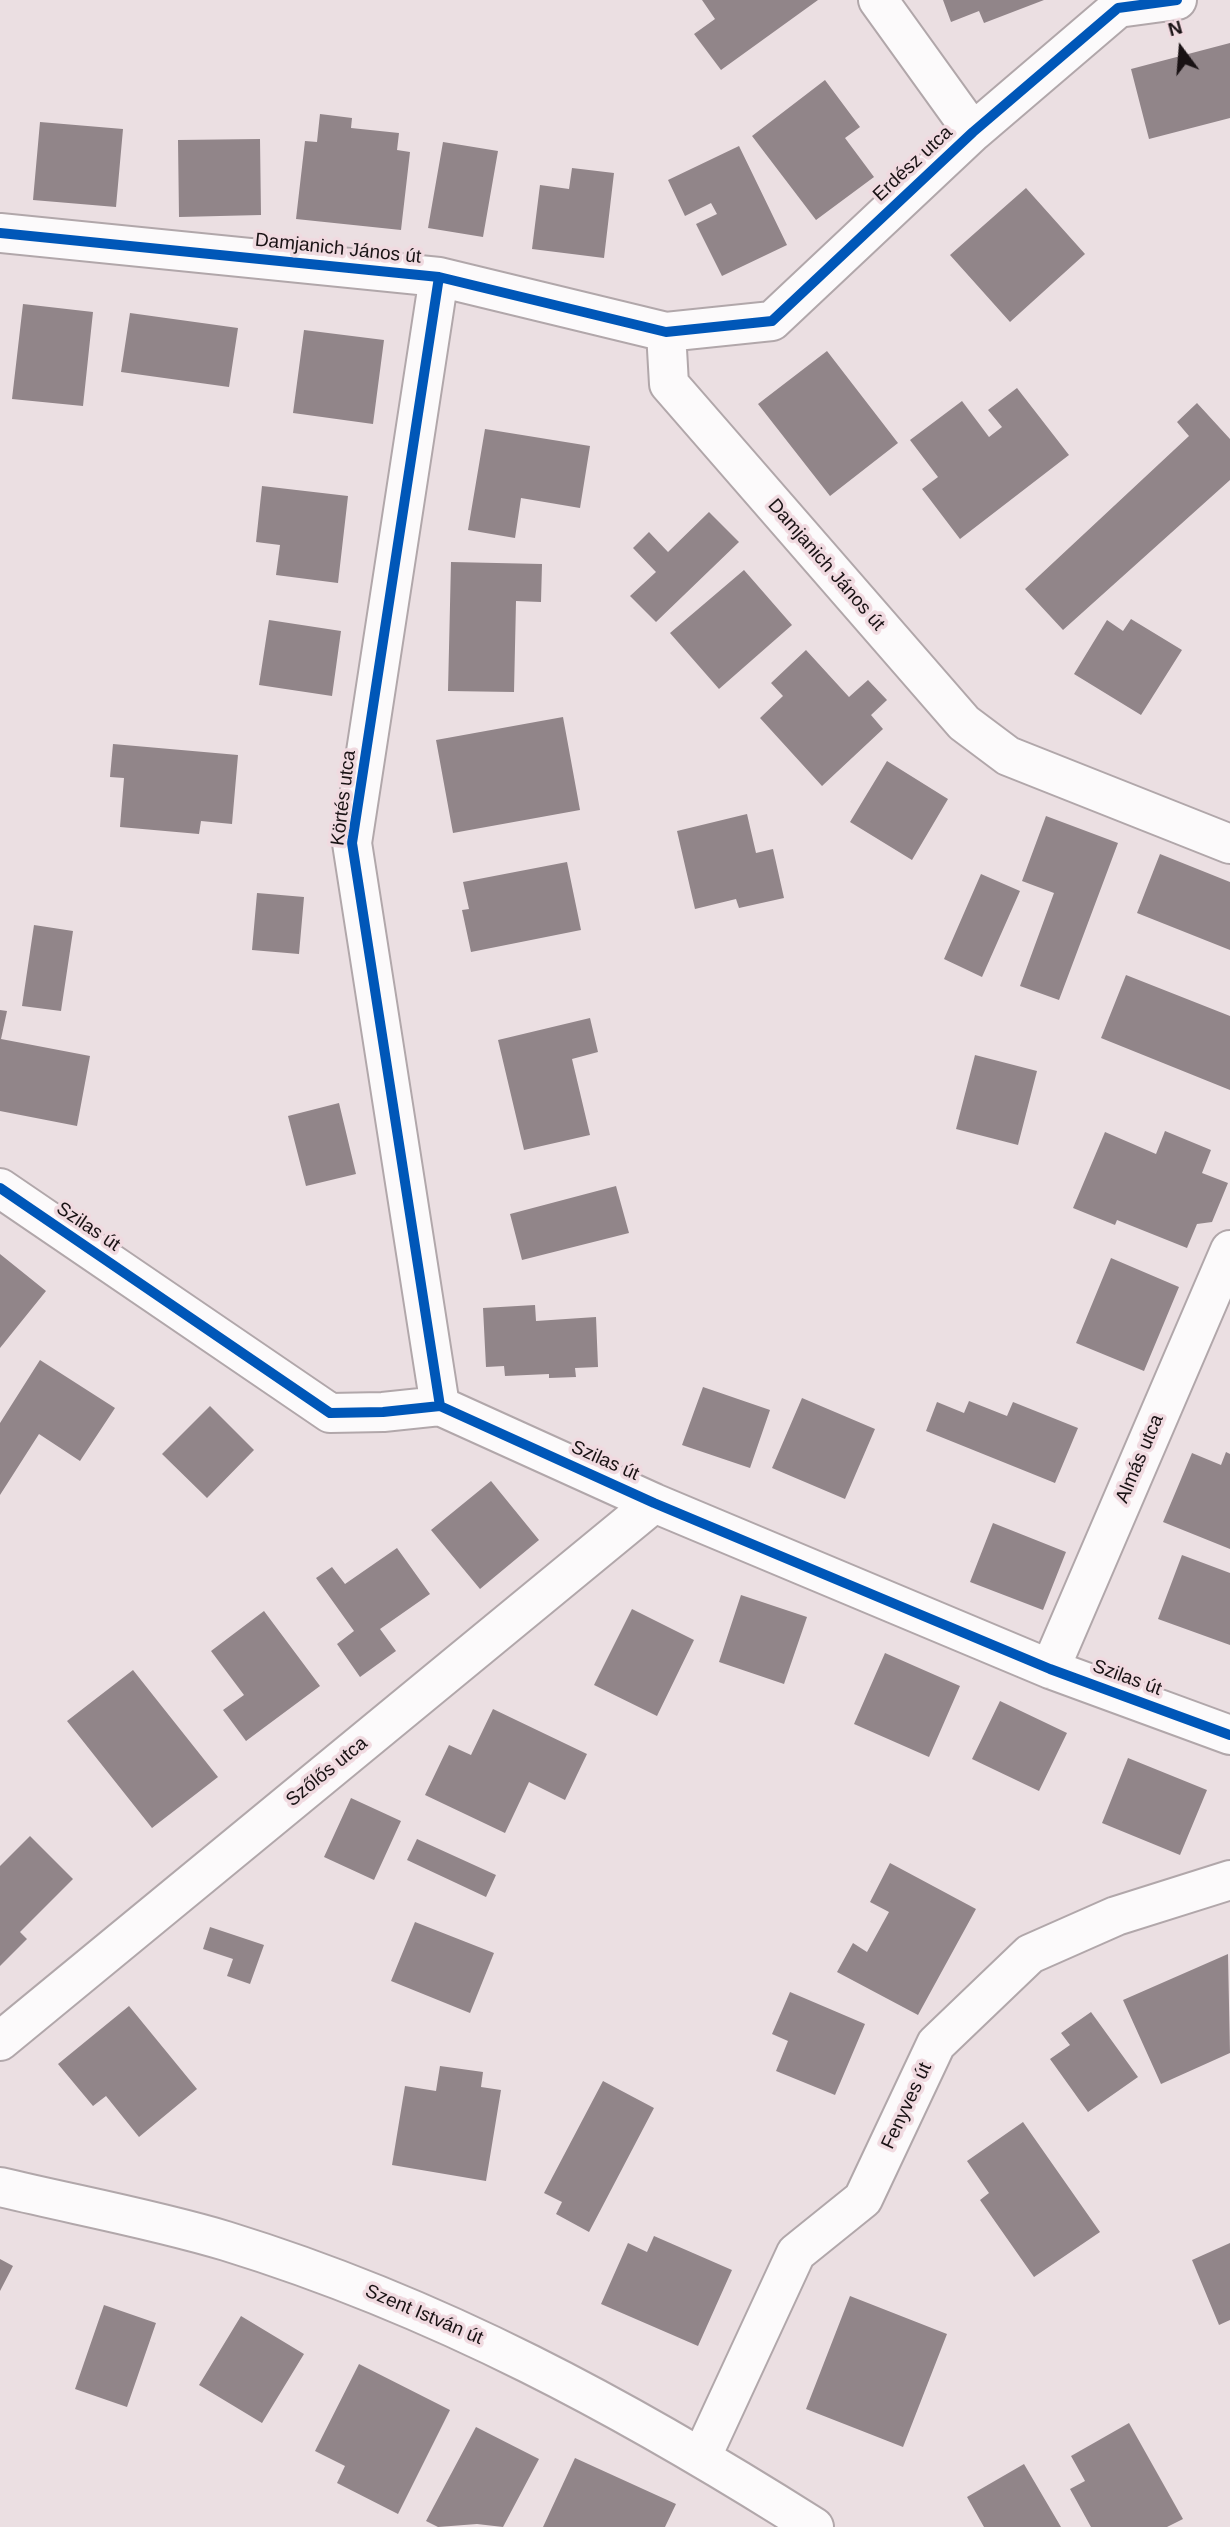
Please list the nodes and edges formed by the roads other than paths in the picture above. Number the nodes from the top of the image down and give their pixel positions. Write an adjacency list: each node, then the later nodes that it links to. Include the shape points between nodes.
1 (878, 0): 3 (street)
2 (1177, 0): 3 (street, Erdész utca, via 1118,8)
3 (973, 132): 6 (street, Erdész utca, via 772,321)
4 (0, 233): 5 (street, Damjanich János út)
5 (439, 277): 6 (street, Damjanich János út); 10 (street, Körtés utca, via 352,843)
6 (666, 332): 7 (street, Damjanich János út, via 669,384 964,723 1008,756)
7 (1230, 844)
8 (0, 1188): 10 (street, Szilas út, via 330,1413)
9 (1230, 1250): 12 (street, Almás utca)
10 (440, 1406): 11 (street, Szilas út)
11 (654, 1503): 12 (street, Szilas út); 15 (street, Szőlős utca)
12 (1050, 1669): 13 (street, Szilas út)
13 (1230, 1735)
14 (1230, 1880): 17 (street, Fenyves út, via 1116,1916 1030,1954 936,2044 863,2199 796,2253)
15 (0, 2041)
16 (0, 2187): 17 (street, Szent István út, via 225,2241 379,2295 484,2339)
17 (702, 2456): 18 (street, Szent István út)
18 (814, 2527)

